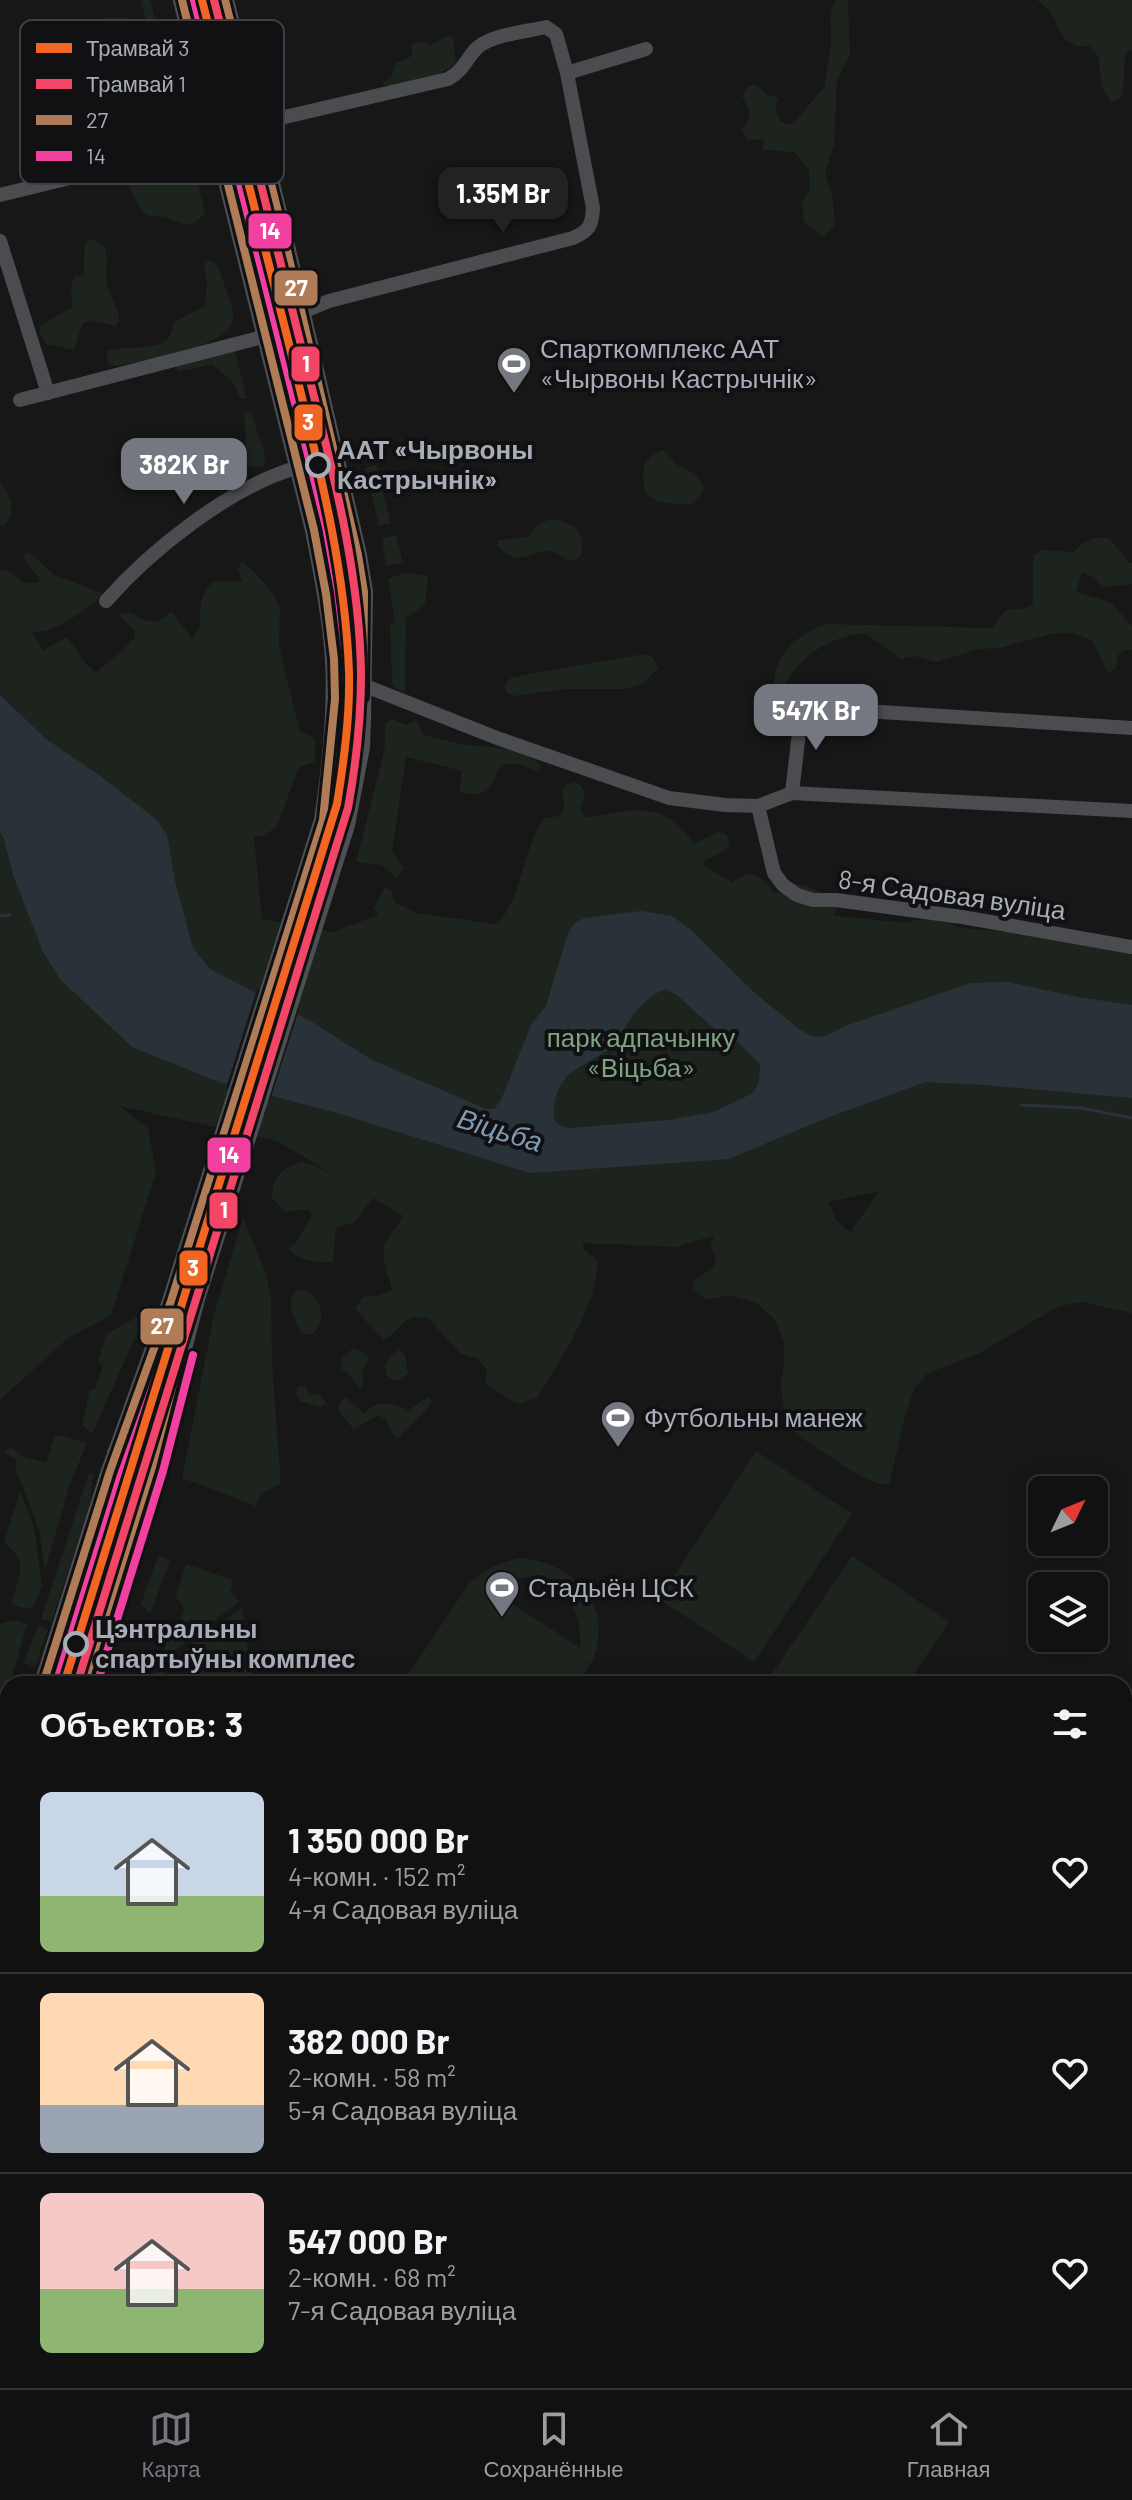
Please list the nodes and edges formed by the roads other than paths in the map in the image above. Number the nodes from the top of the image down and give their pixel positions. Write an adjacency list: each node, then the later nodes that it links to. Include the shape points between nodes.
1 (182, 0): 3 (main road)
2 (225, 0): 4 (main road)
3 (187, 20)
4 (230, 20)
5 (646, 49): 6 (street)
6 (567, 73): 7 (street, via 556,34 546,27 489,41 448,79); 13 (street, via 593,208 587,232)
7 (284, 117)
8 (45, 184): 11 (street)
9 (228, 184): 14 (main road)
10 (270, 184): 13 (main road)
11 (0, 195)
12 (0, 241): 15 (street)
13 (302, 312): 18 (main road)
14 (267, 336): 15 (street); 17 (main road)
15 (48, 393): 16 (street)
16 (20, 400)
17 (299, 467): 19 (main road); 20 (street, via 257,484 181,531)
18 (364, 592): 19 (main road); 22 (main road)
19 (326, 595): 21 (main road)
20 (106, 601)
21 (335, 683): 22 (street); 28 (main road, via 323,820)
22 (363, 685): 25 (street, via 669,798); 29 (main road, via 358,762 346,825)
23 (1132, 728): 24 (street, via 802,707)
24 (792, 793): 25 (street); 26 (street)
25 (758, 806): 27 (street, 8-я Садовая вуліца, via 774,873 797,895)
26 (1132, 811)
27 (1132, 947)
28 (171, 1301): 29 (street); 30 (main road)
29 (193, 1307): 31 (main road)
30 (116, 1453): 31 (main road, via 137,1451); 32 (main road)
31 (152, 1467): 33 (main road)
32 (46, 1676)
33 (87, 1676)

